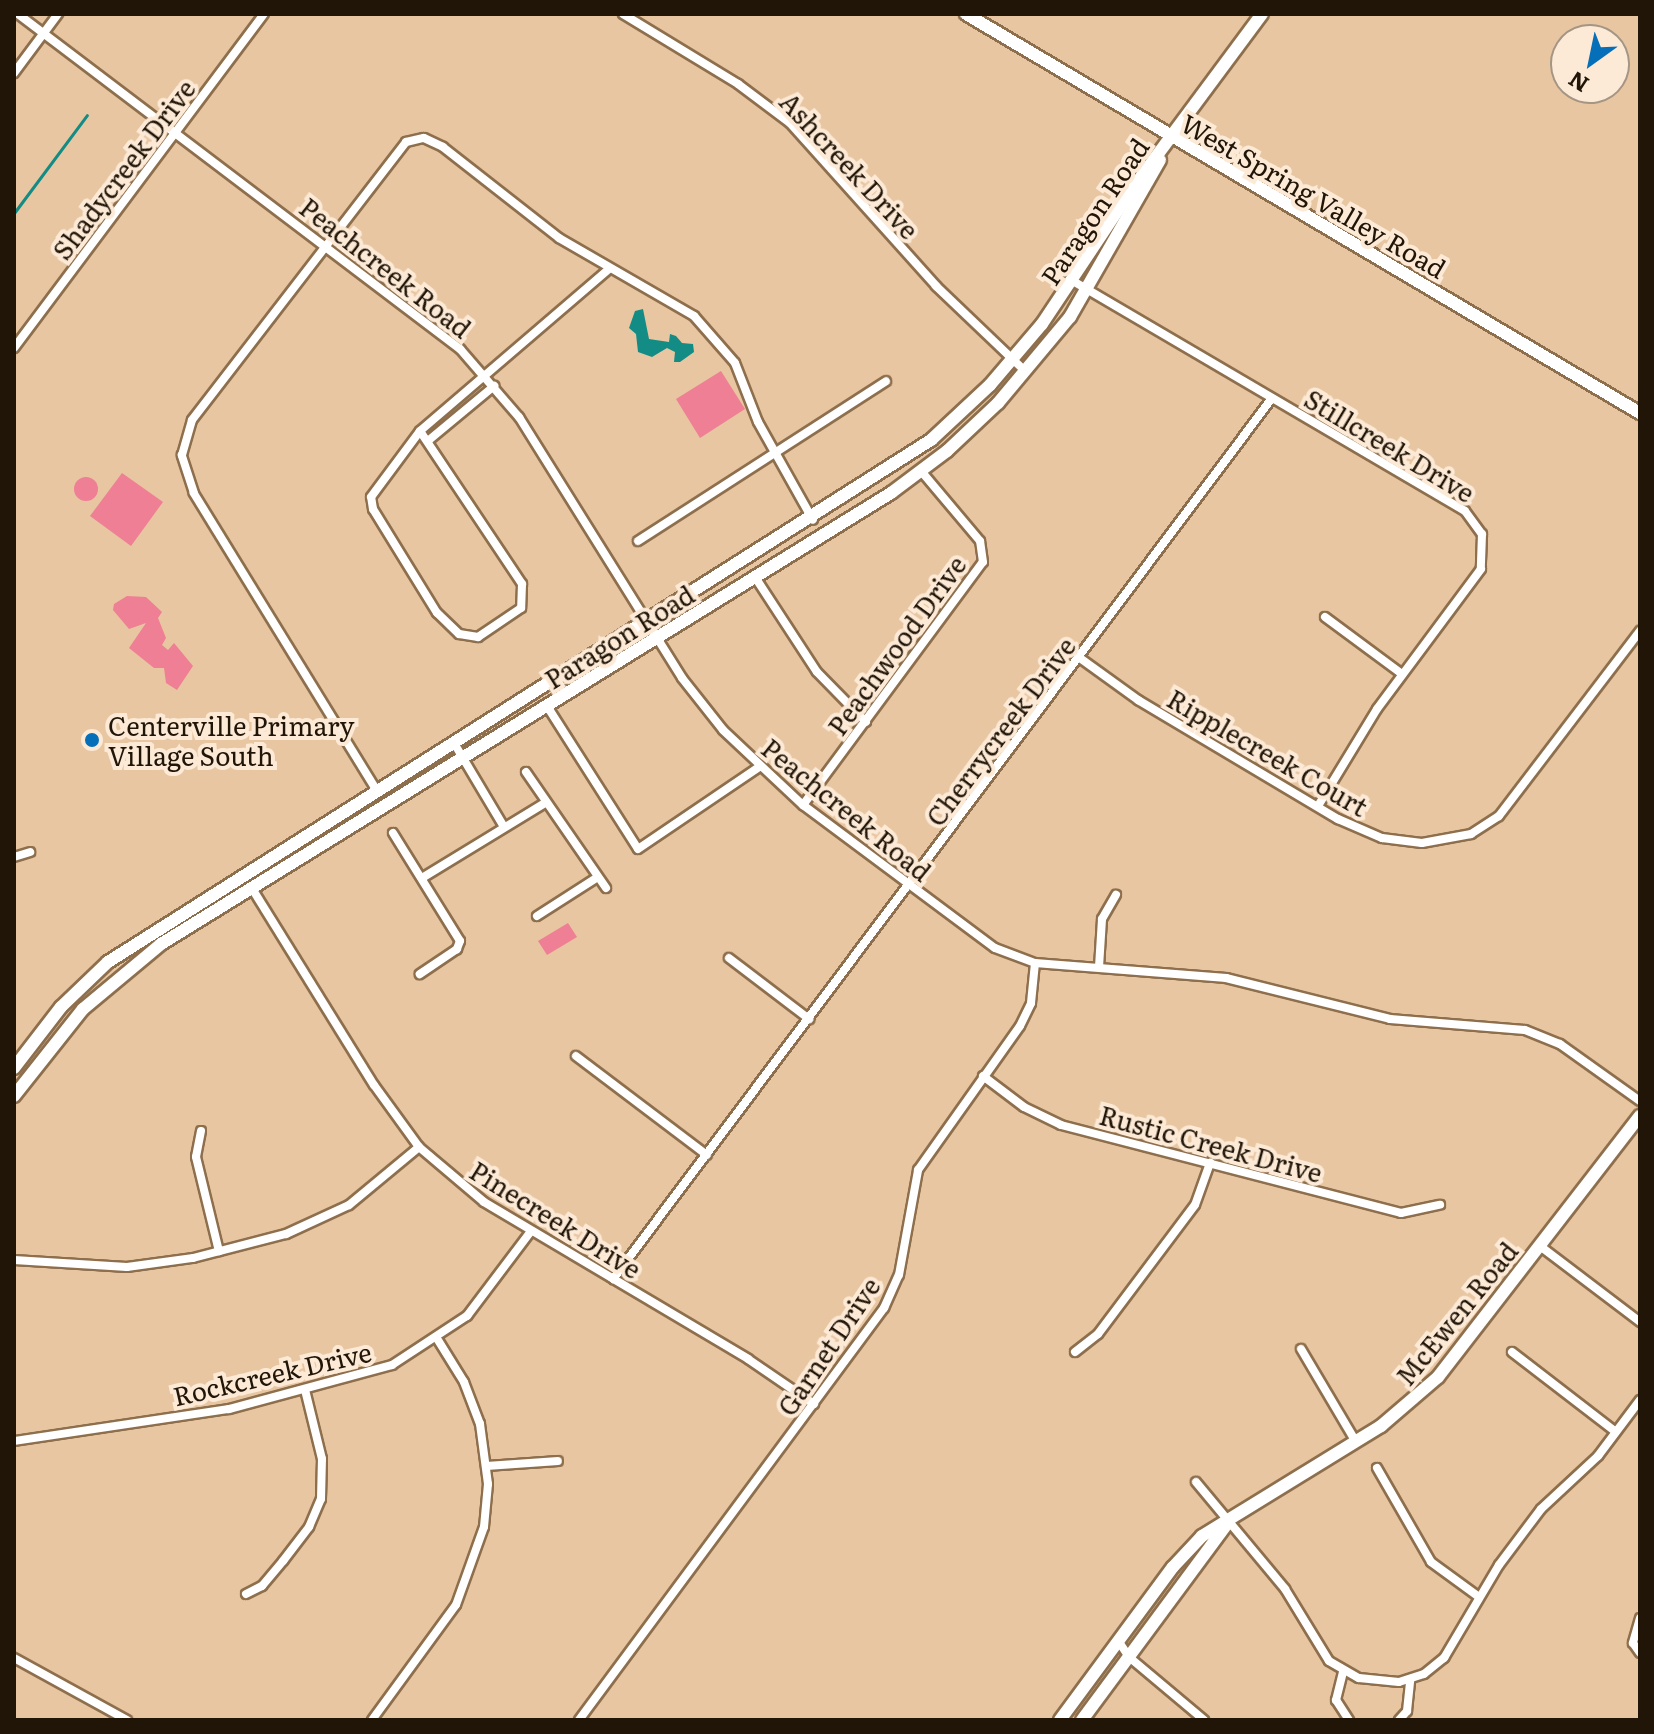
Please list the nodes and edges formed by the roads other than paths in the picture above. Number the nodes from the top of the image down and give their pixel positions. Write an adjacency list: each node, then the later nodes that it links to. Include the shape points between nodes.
1 (18, 14): 7 (street, Peachcreek Road)
2 (58, 14): 7 (street)
3 (264, 14): 9 (street, Shadycreek Drive)
4 (623, 14): 16 (street, Ashcreek Drive, via 738,84 790,123 936,286)
5 (966, 14): 10 (street, West Spring Valley Road)
6 (1262, 14): 10 (street, Paragon Road)
7 (43, 33): 8 (street); 9 (street, Peachcreek Road)
8 (14, 73)
9 (176, 131): 11 (street, Peachcreek Road); 15 (street, Shadycreek Drive)
10 (1171, 137): 13 (street, Paragon Road); 14 (street, Paragon Road, via 1139,206); 22 (street, West Spring Valley Road)
11 (325, 243): 12 (street, via 401,146 424,138 443,147 559,238); 18 (street, Peachcreek Road, via 428,320); 44 (street, via 192,420 182,464 250,590)
12 (610, 268): 18 (street); 25 (street, via 678,305 720,342 735,363)
13 (1073, 281): 14 (street, Stillcreek Drive); 16 (street, Paragon Road)
14 (1088, 290): 17 (street, Paragon Road); 21 (street, Stillcreek Drive)
15 (14, 348)
16 (1014, 359): 17 (street, Ashcreek Drive); 27 (street, Paragon Road, via 931,440)
17 (1026, 372): 26 (street, Paragon Road, via 975,427)
18 (485, 375): 20 (street, Peachcreek Road); 23 (street)
19 (886, 381): 25 (street)
20 (494, 386): 24 (street); 31 (street, Peachcreek Road)
21 (1272, 398): 36 (street, Cherrycreek Drive); 37 (street, Stillcreek Drive, via 1465,511 1482,534 1481,569)
22 (1640, 413)
23 (420, 431): 24 (street); 24 (street, via 373,492 371,503 437,613 459,634 478,637 521,608 522,584)
24 (429, 440)
25 (776, 456): 27 (street); 28 (street)
26 (921, 471): 29 (street, Paragon Road); 39 (street, Peachwood Drive, via 980,541 983,562)
27 (813, 520): 31 (street, Paragon Road)
28 (638, 541)
29 (755, 577): 33 (street, Paragon Road); 39 (street, via 817,672)
30 (1325, 617): 37 (street)
31 (648, 621): 33 (street, Peachcreek Road); 40 (street, Paragon Road)
32 (1640, 631): 34 (street, Ripplecreek Court)
33 (658, 638): 38 (street, Paragon Road); 42 (street, Peachcreek Road, via 696,697)
34 (1631, 644): 35 (street); 47 (street, Ripplecreek Court, via 1509,806 1471,834 1437,842 1400,842 1357,828)
35 (1640, 651)
36 (1080, 658): 47 (street, Ripplecreek Court, via 1138,700); 54 (street, Cherrycreek Drive)
37 (1402, 674): 47 (street, Stillcreek Drive)
38 (547, 706): 41 (street, Paragon Road); 42 (street, via 638,849)
39 (866, 722): 46 (street, Peachwood Drive)
40 (454, 743): 41 (street); 44 (street, Paragon Road)
41 (463, 760): 48 (street); 56 (street, Paragon Road)
42 (759, 767): 46 (street, Peachcreek Road)
43 (526, 772): 45 (street)
44 (377, 791): 65 (street, Paragon Road, via 108,962 61,1007)
45 (545, 803): 48 (street); 52 (street)
46 (803, 805): 54 (street, Peachcreek Road)
47 (1318, 806)
48 (504, 827): 53 (street)
49 (393, 833): 53 (street)
50 (30, 852): 51 (street)
51 (14, 857)
52 (598, 877): 55 (street); 58 (street)
53 (422, 878): 62 (street, via 460,941 457,949)
54 (908, 885): 60 (street, Peachcreek Road, via 995,948); 63 (street, Cherrycreek Drive)
55 (606, 888)
56 (253, 890): 67 (street, Paragon Road, via 161,944 109,984 61,1034); 71 (street, Pinecreek Drive, via 374,1085)
57 (1116, 895): 61 (street, via 1102,919)
58 (537, 916)
59 (729, 958): 63 (street)
60 (1035, 963): 61 (street, Peachcreek Road); 66 (street, Garnet Drive, via 1027,1015)
61 (1099, 967): 68 (street, Peachcreek Road, via 1226,978 1404,1021 1525,1030 1560,1044)
62 (420, 974)
63 (809, 1019): 72 (street, Cherrycreek Drive)
64 (576, 1056): 72 (street)
65 (14, 1068)
66 (983, 1076): 73 (street, Rustic Creek Drive, via 1053,1122); 87 (street, Garnet Drive, via 918,1170 899,1275 888,1300)
67 (14, 1096)
68 (1640, 1101)
69 (1640, 1116): 76 (street, McEwen Road)
70 (201, 1131): 77 (street, via 196,1157)
71 (419, 1147): 75 (street, Pinecreek Drive, via 463,1186); 77 (street, via 367,1192 326,1217)
72 (707, 1155): 79 (street, Cherrycreek Drive)
73 (1210, 1163): 74 (street, Rustic Creek Drive, via 1401,1213); 83 (street, via 1195,1205 1098,1334)
74 (1440, 1205)
75 (531, 1231): 79 (street, Pinecreek Drive); 81 (street, Rockcreek Drive, via 482,1301)
76 (1540, 1246): 80 (street); 90 (street, McEwen Road, via 1438,1377 1402,1411)
77 (219, 1251): 78 (street, via 117,1268)
78 (14, 1260)
79 (613, 1279): 87 (street, Pinecreek Drive)
80 (1640, 1322)
81 (438, 1340): 85 (street, Rockcreek Drive, via 392,1365); 92 (street, via 473,1403)
82 (1301, 1349): 90 (street)
83 (1075, 1352)
84 (1512, 1352): 88 (street)
85 (305, 1390): 89 (street, Rockcreek Drive, via 229,1409); 96 (street, via 322,1459 321,1499 309,1527 283,1561 262,1586)
86 (1640, 1400): 88 (street)
87 (814, 1404): 107 (street, Garnet Drive)
88 (1616, 1432): 97 (street, via 1541,1509)
89 (14, 1441)
90 (1356, 1442): 95 (street, McEwen Road)
91 (558, 1461): 92 (street)
92 (487, 1466): 106 (street, via 484,1527 466,1586)
93 (1377, 1468): 97 (street, via 1431,1562)
94 (1196, 1482): 95 (street)
95 (1227, 1524): 99 (street, McEwen Road, via 1202,1536 1173,1567); 101 (street, McEwen Road); 103 (street, via 1285,1589 1318,1647)
96 (246, 1594)
97 (1479, 1597): 104 (street, via 1453,1648 1434,1668)
98 (1640, 1618): 100 (street, via 1633,1643)
99 (1119, 1642): 101 (street); 108 (street, McEwen Road)
100 (1640, 1653)
101 (1129, 1657): 109 (street, McEwen Road); 110 (street)
102 (14, 1658): 105 (street)
103 (1343, 1672): 104 (street, via 1373,1682); 111 (street, via 1336,1700)
104 (1410, 1680): 112 (street, via 1407,1711)
105 (127, 1720)
106 (372, 1720)
107 (579, 1720)
108 (1060, 1720)
109 (1082, 1720)
110 (1204, 1720)
111 (1349, 1720)
112 (1399, 1720)

